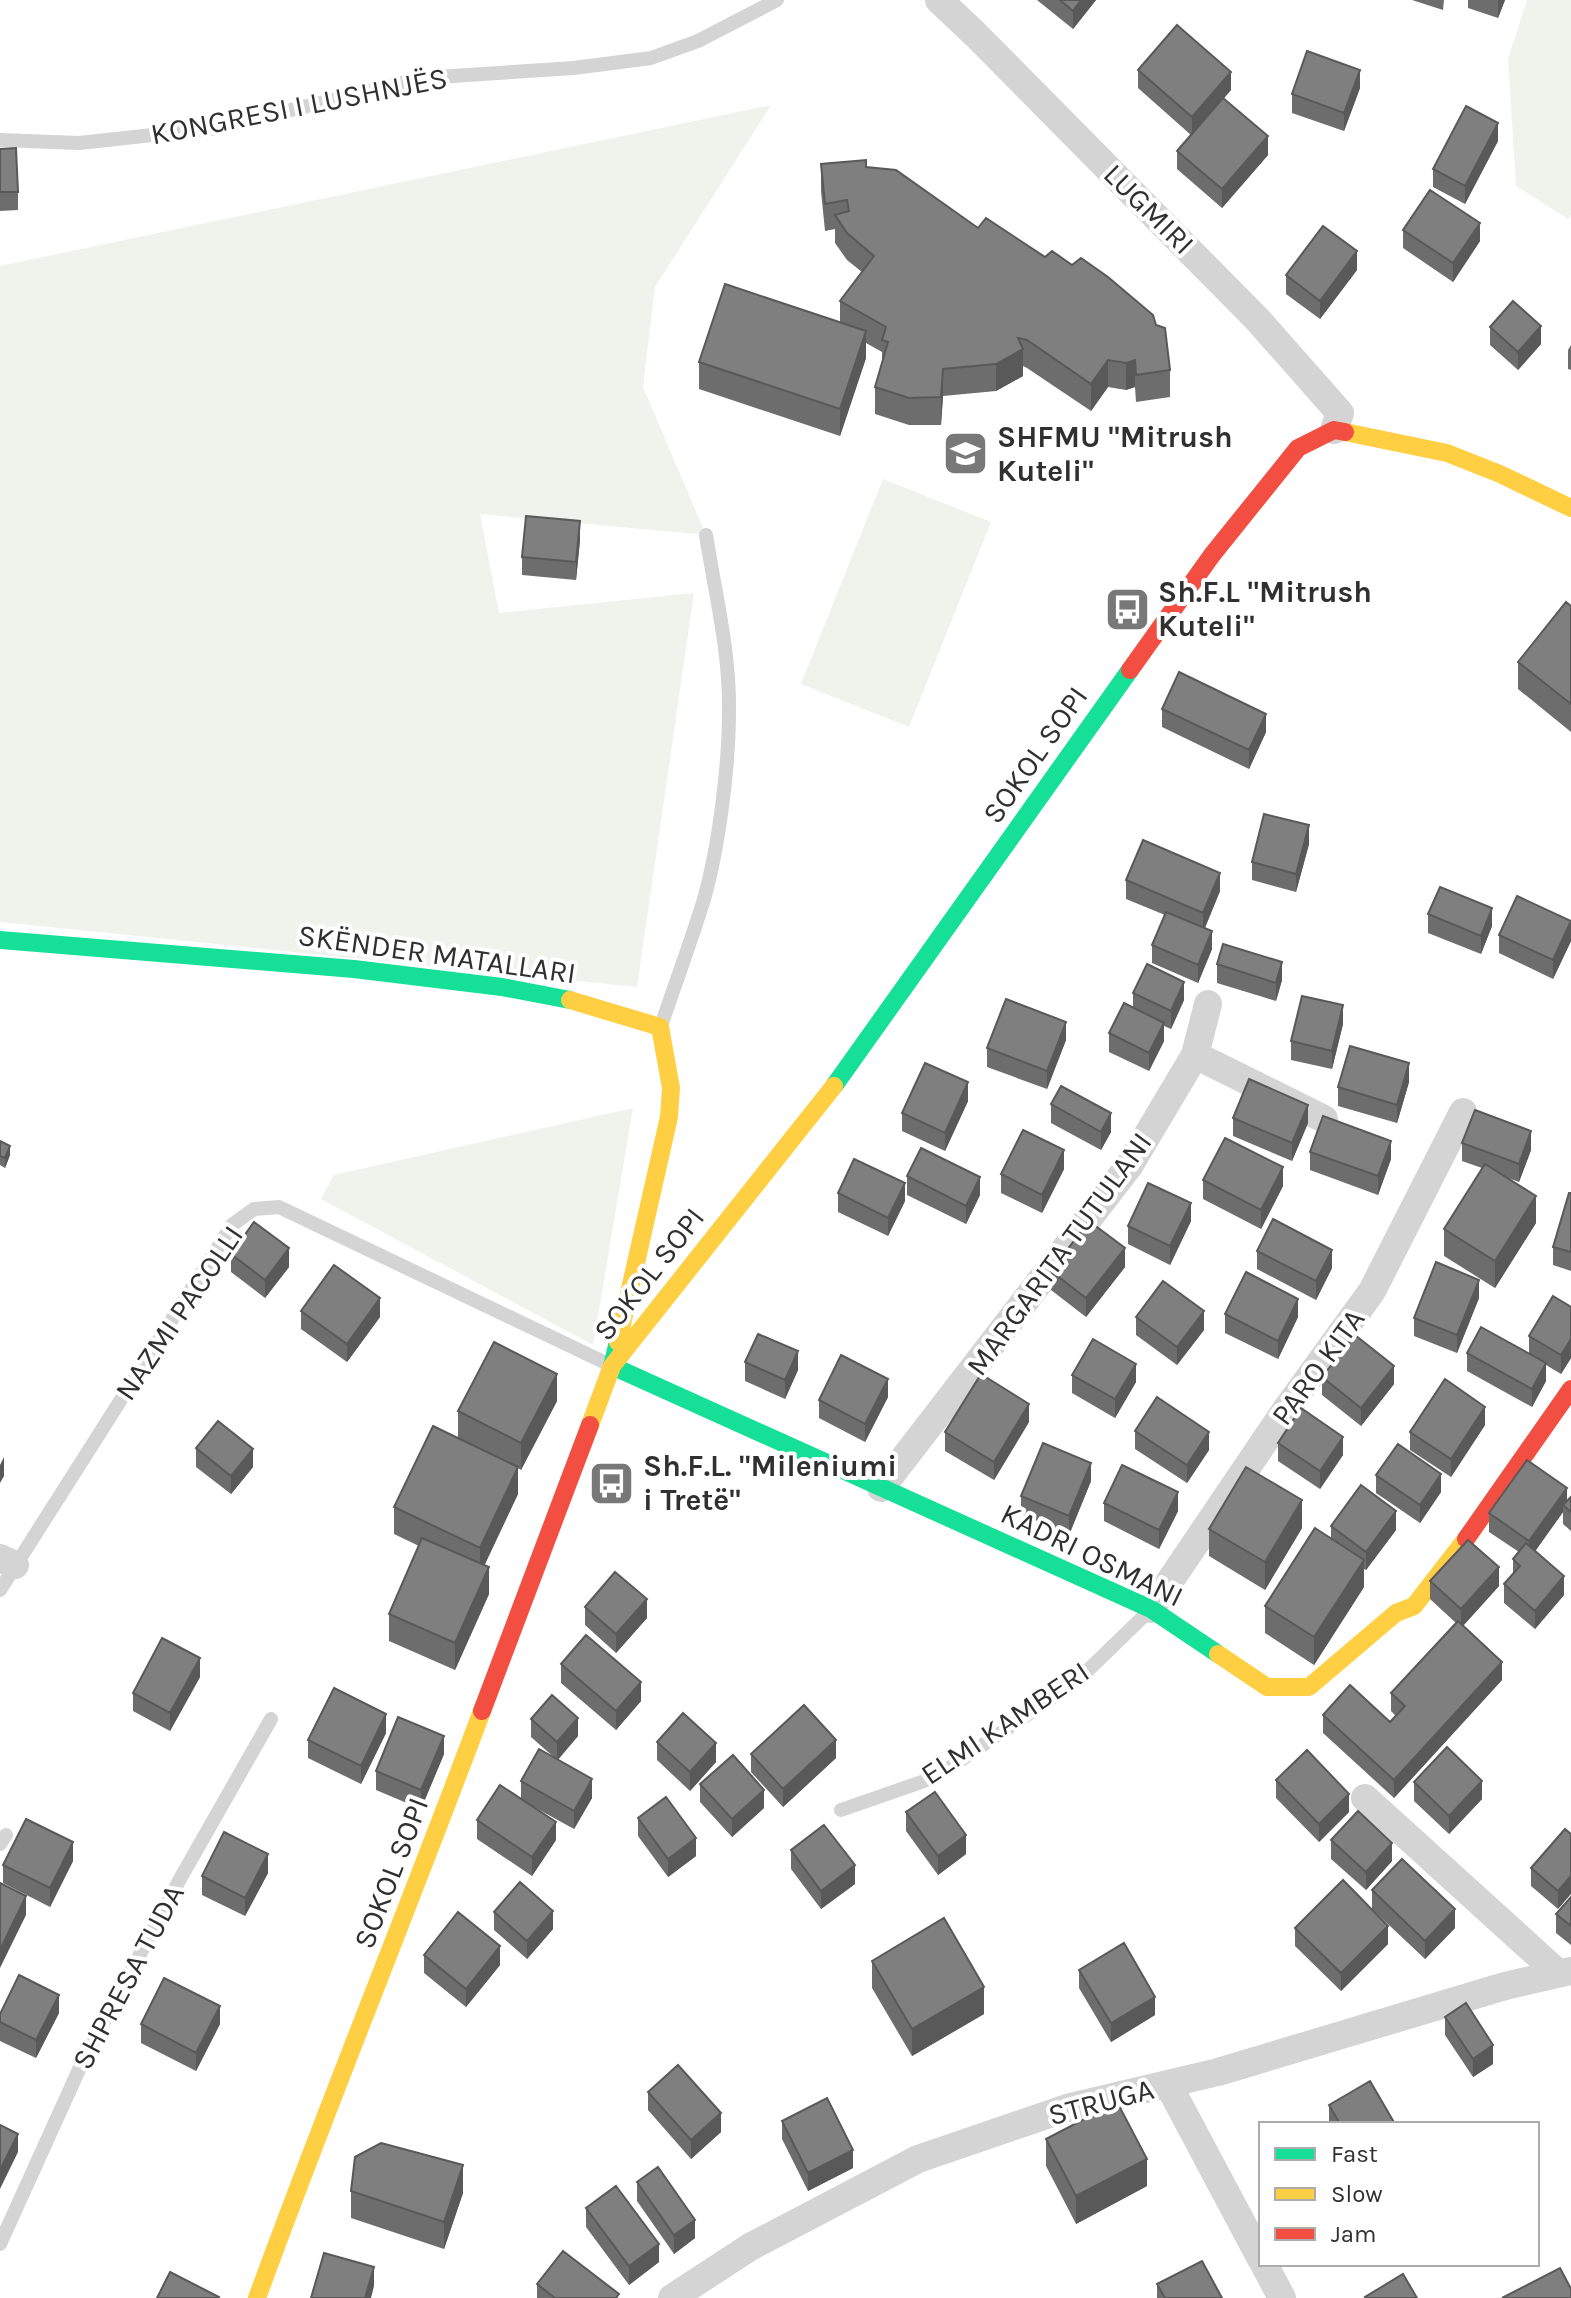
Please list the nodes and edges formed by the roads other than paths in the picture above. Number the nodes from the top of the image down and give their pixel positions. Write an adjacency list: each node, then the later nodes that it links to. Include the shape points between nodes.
1 (777, 0): 3 (lane, KONGRESI I LUSHNJËS, via 698,41 651,58 422,78 217,128 79,143)
2 (939, 0): 4 (street, LUGMIRI, via 1257,319 1340,413)
3 (0, 140)
4 (1334, 430): 5 (street, via 1447,453); 13 (street, SOKOL SOPI, via 1298,448 1221,543 836,1083)
5 (1571, 508)
6 (706, 535): 9 (lane, via 727,661 729,711 721,806 704,897)
7 (0, 940): 9 (street, SKËNDER MATALLARI, via 302,962 492,984 624,1012)
8 (1208, 1004): 10 (street, MARGARITA TUTULANI)
9 (660, 1027): 13 (street, via 671,1088 669,1117)
10 (1195, 1055): 12 (street); 15 (street, MARGARITA TUTULANI, via 1129,1166)
11 (1463, 1112): 18 (street, PARO KITA, via 1372,1291)
12 (1324, 1119)
13 (612, 1366): 15 (street, KADRI OSMANI); 16 (lane, NAZMI PACOLLI, via 279,1207 254,1209 232,1225); 27 (street, SOKOL SOPI)
14 (1571, 1389): 18 (street, KADRI OSMANI, via 1414,1606 1396,1613 1309,1687 1267,1687)
15 (881, 1488): 18 (street, KADRI OSMANI)
16 (8, 1562): 17 (lane, NAZMI PACOLLI)
17 (0, 1590)
18 (1151, 1609): 21 (lane, ELMI KAMBERI, via 1078,1680 936,1777)
19 (271, 1719): 24 (lane, SHPRESA TUDA, via 82,2063)
20 (1365, 1798): 22 (street, STRUGA)
21 (841, 1810)
22 (1565, 1972): 23 (street, STRUGA)
23 (1168, 2084): 25 (street); 28 (street, STRUGA, via 1070,2107 918,2159 750,2247)
24 (0, 2244)
25 (1259, 2255)
26 (1265, 2266): 29 (street)
27 (257, 2298)
28 (672, 2298)
29 (1282, 2298)

